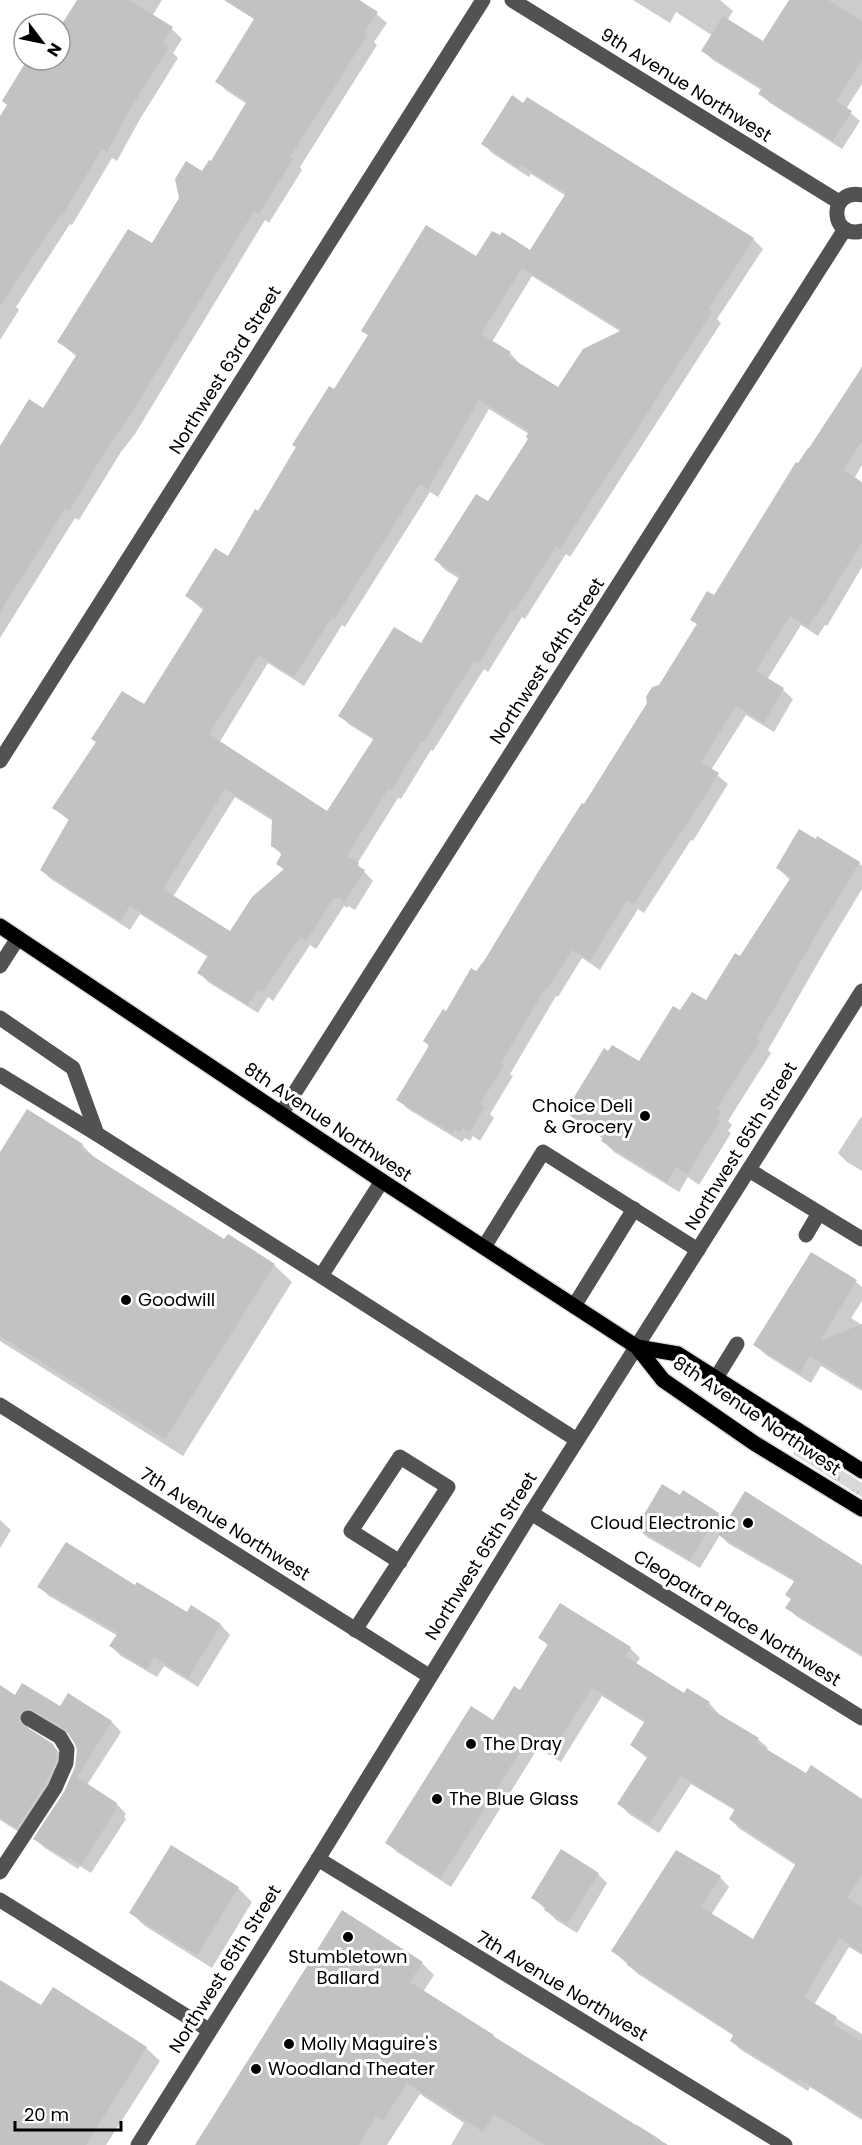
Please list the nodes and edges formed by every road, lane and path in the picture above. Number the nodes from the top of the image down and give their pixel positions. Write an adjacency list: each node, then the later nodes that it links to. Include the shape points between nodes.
1 (483, 0): 7 (street, Northwest 63rd Street)
2 (512, 0): 4 (street, 9th Avenue Northwest)
3 (862, 195): 4 (street, via 853,194)
4 (839, 202): 5 (street, via 837,219)
5 (845, 230): 6 (street); 14 (street, Northwest 64th Street)
6 (862, 231)
7 (0, 761)
8 (0, 927): 9 (main road, 8th Avenue Northwest)
9 (18, 938): 10 (street); 14 (main road, 8th Avenue Northwest)
10 (0, 966)
11 (862, 991): 16 (street, Northwest 65th Street)
12 (0, 1018): 15 (street, via 73,1068)
13 (0, 1075): 15 (street)
14 (281, 1114): 17 (main road, 8th Avenue Northwest)
15 (97, 1134): 24 (street)
16 (748, 1170): 19 (street); 23 (street, Northwest 65th Street)
17 (382, 1181): 22 (main road, 8th Avenue Northwest); 24 (street)
18 (634, 1209): 22 (street, via 543,1152); 23 (street); 25 (street)
19 (819, 1213): 20 (street); 21 (street)
20 (806, 1234)
21 (862, 1239)
22 (484, 1247): 25 (main road, 8th Avenue Northwest)
23 (698, 1250): 27 (street, Northwest 65th Street)
24 (321, 1276): 30 (street)
25 (574, 1306): 27 (main road, 8th Avenue Northwest)
26 (737, 1344): 28 (street)
27 (637, 1347): 28 (main road, 8th Avenue Northwest, via 678,1354); 30 (street, Northwest 65th Street); 32 (main road, 8th Avenue Northwest, via 663,1380 754,1443)
28 (716, 1378): 31 (main road, 8th Avenue Northwest)
29 (0, 1405): 35 (street, 7th Avenue Northwest)
30 (577, 1440): 33 (street, Northwest 65th Street)
31 (862, 1471)
32 (862, 1509)
33 (531, 1513): 36 (street, Northwest 65th Street); 38 (street, Cleopatra Place Northwest)
34 (400, 1562): 34 (street, via 448,1487 400,1457 351,1531); 35 (street)
35 (355, 1630): 36 (street, 7th Avenue Northwest)
36 (429, 1676): 39 (street, Northwest 65th Street)
37 (28, 1718): 40 (street, via 60,1737 67,1749 66,1763 55,1788)
38 (862, 1718)
39 (318, 1859): 42 (street, Northwest 65th Street); 44 (street, 7th Avenue Northwest)
40 (0, 1872)
41 (0, 1900): 42 (street)
42 (209, 2030): 43 (street, Northwest 65th Street)
43 (138, 2145)
44 (785, 2145)

